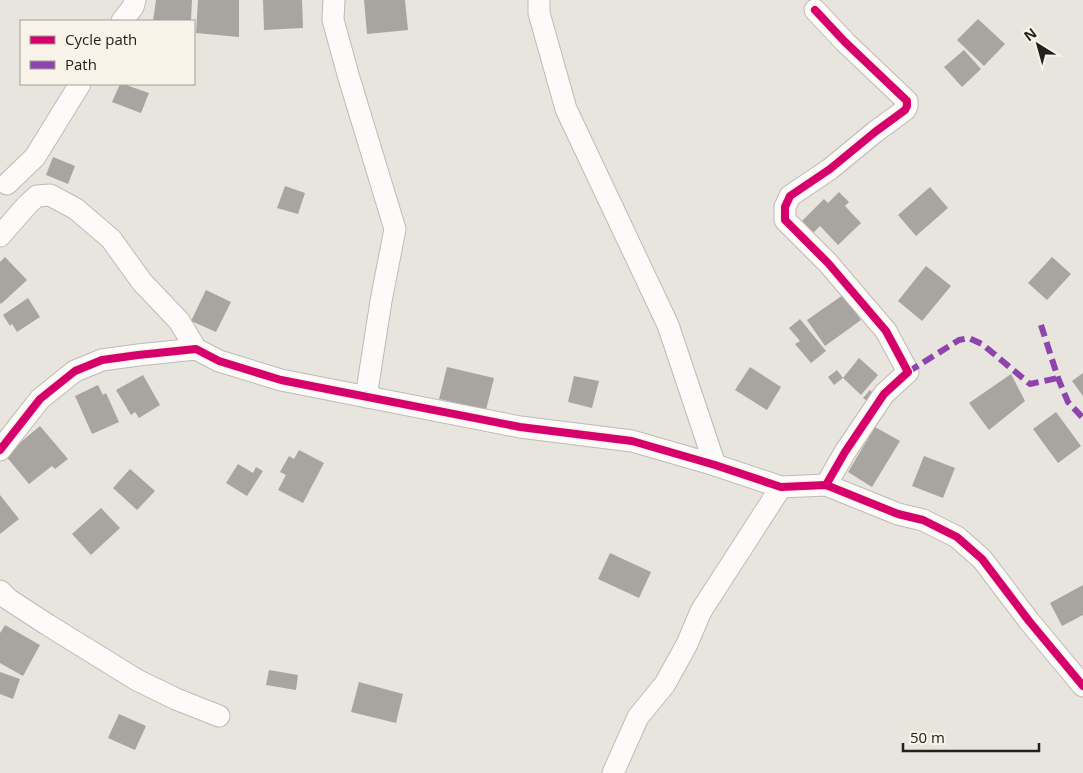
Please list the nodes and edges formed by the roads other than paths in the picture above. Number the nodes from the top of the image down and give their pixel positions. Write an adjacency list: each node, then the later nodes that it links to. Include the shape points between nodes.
1 (135, 0): 5 (street)
2 (334, 0): 11 (street, via 333,20 395,229)
3 (539, 0): 13 (street, via 539,13 566,109 668,324)
4 (816, 10): 14 (street, via 907,101 905,110 790,196 785,207 785,220 828,263 886,331 908,372 884,394)
5 (123, 20)
6 (79, 85): 7 (street, via 35,158)
7 (3, 181): 8 (street)
8 (28, 204): 9 (street); 10 (street, via 37,196 50,196 76,209 111,239 142,282 179,321)
9 (0, 236)
10 (196, 349): 11 (street, via 219,361 281,380); 12 (street, via 102,360 75,372 40,399)
11 (366, 397): 13 (street, via 520,427 632,441)
12 (0, 450)
13 (715, 465): 15 (street)
14 (826, 485): 15 (street); 17 (street, via 898,514 923,520 957,537 982,559)
15 (781, 487): 19 (street, via 700,611 687,644 665,684 638,717)
16 (0, 591): 18 (street, via 137,680)
17 (1083, 686)
18 (220, 716)
19 (613, 773)

